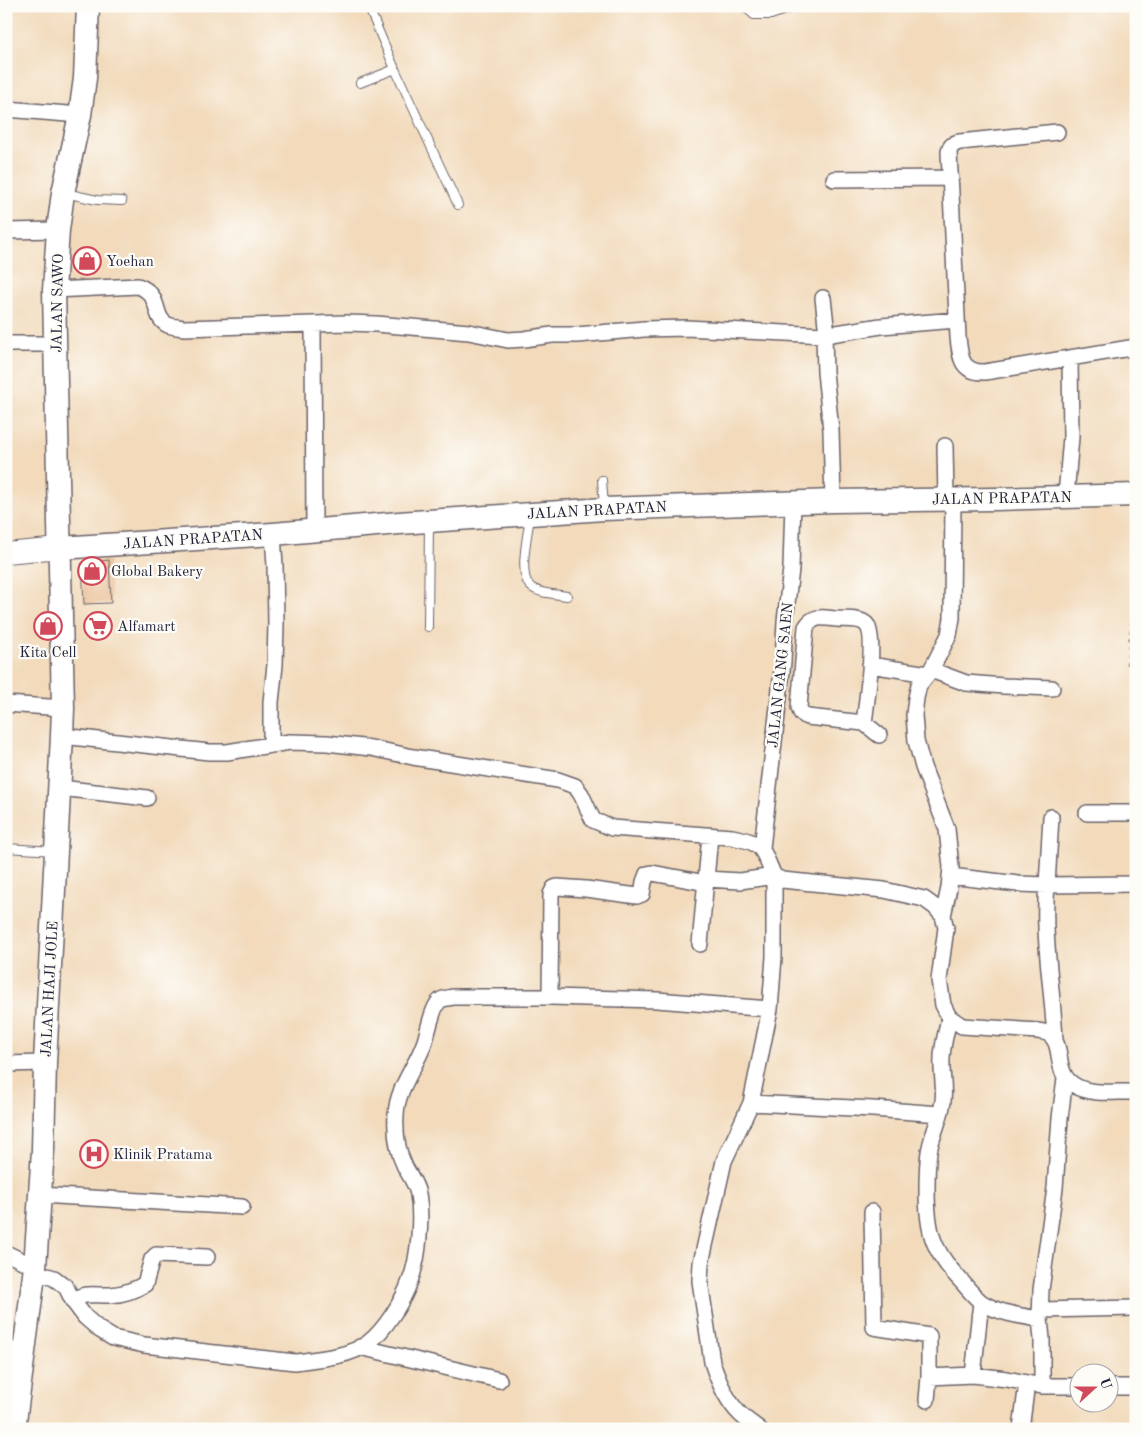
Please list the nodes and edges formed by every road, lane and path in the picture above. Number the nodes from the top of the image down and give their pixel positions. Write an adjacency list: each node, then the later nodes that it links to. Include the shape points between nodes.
1 (88, 6): 8 (main road, JALAN SAWO)
2 (368, 6): 5 (lane)
3 (744, 6): 4 (lane, via 754,15 771,15)
4 (796, 6)
5 (395, 69): 6 (lane); 14 (lane)
6 (360, 83)
7 (6, 109): 8 (street)
8 (80, 114): 12 (main road, JALAN SAWO)
9 (1057, 132): 10 (street, via 956,143 950,150)
10 (951, 178): 11 (street); 19 (street)
11 (834, 180)
12 (63, 193): 13 (lane); 16 (main road, JALAN SAWO)
13 (122, 201)
14 (458, 206)
15 (6, 230): 16 (street)
16 (58, 230): 17 (main road, JALAN SAWO)
17 (54, 290): 20 (street, via 138,286 153,297 161,320 169,326); 23 (main road, JALAN SAWO)
18 (823, 298): 21 (street)
19 (957, 320): 21 (street); 25 (street, via 960,354 972,371 985,372)
20 (312, 325): 21 (street, via 376,324 470,332 508,340 686,328); 36 (street)
21 (825, 334): 31 (street)
22 (6, 344): 23 (street)
23 (56, 344): 38 (main road, JALAN SAWO)
24 (1136, 347): 25 (street)
25 (1070, 358): 29 (street, via 1071,437)
26 (945, 446): 30 (street)
27 (602, 480): 33 (lane)
28 (1136, 495): 29 (main road, JALAN PRAPATAN)
29 (1066, 496): 30 (main road, JALAN PRAPATAN)
30 (950, 499): 31 (main road, JALAN PRAPATAN); 45 (street, via 952,618 949,635)
31 (833, 501): 32 (main road, JALAN PRAPATAN)
32 (793, 502): 33 (main road, JALAN PRAPATAN); 60 (street, JALAN GANG SAEN, via 783,662)
33 (604, 509): 34 (main road, JALAN PRAPATAN)
34 (530, 514): 35 (main road, JALAN PRAPATAN); 41 (lane, via 525,579 540,591)
35 (429, 521): 36 (main road, JALAN PRAPATAN); 42 (lane)
36 (314, 530): 37 (main road, JALAN PRAPATAN)
37 (273, 534): 38 (main road, JALAN PRAPATAN); 52 (street, via 276,623)
38 (60, 548): 39 (street); 48 (main road, JALAN HAJI JOLE)
39 (6, 553)
40 (1136, 584): 44 (path)
41 (568, 596)
42 (428, 628)
43 (870, 665): 45 (street); 49 (street); 49 (street, via 871,635 869,626 862,621 817,618 806,627 799,707 802,713 807,717)
44 (1127, 665)
45 (929, 672): 46 (street, via 966,683); 63 (street, via 919,685 916,698 916,741 947,829)
46 (1052, 688)
47 (6, 704): 48 (street)
48 (63, 708): 51 (main road, JALAN HAJI JOLE)
49 (864, 723): 50 (street)
50 (879, 735)
51 (62, 736): 52 (street, via 209,752); 53 (main road, JALAN HAJI JOLE)
52 (271, 744): 58 (street, via 328,743 371,748 558,780 575,786 593,820 606,826)
53 (60, 788): 54 (street); 61 (main road, JALAN HAJI JOLE)
54 (147, 798)
55 (1087, 813): 56 (street)
56 (1136, 813)
57 (1051, 817): 66 (street)
58 (710, 836): 60 (street, via 748,840); 64 (street)
59 (6, 848): 61 (lane)
60 (762, 848): 62 (street)
61 (56, 851): 73 (main road, JALAN HAJI JOLE)
62 (774, 876): 64 (street); 67 (street, via 782,880 908,894 924,899); 70 (street)
63 (950, 876): 66 (street); 67 (street)
64 (706, 881): 68 (street); 69 (street, via 652,872 647,874 642,894 637,896 554,888 551,894)
65 (1136, 884): 66 (street)
66 (1046, 885): 72 (street, via 1045,922)
67 (943, 916): 71 (street, via 946,928 939,980)
68 (700, 944)
69 (550, 997): 70 (street, via 657,1000); 89 (street, via 452,997 435,1006 423,1045 399,1096 396,1113 398,1146 412,1178 420,1212 414,1267 396,1310 383,1328)
70 (770, 1009): 77 (street)
71 (949, 1017): 72 (street, via 962,1026 1038,1031); 78 (street, via 942,1058 944,1087)
72 (1055, 1041): 75 (street)
73 (45, 1063): 74 (street); 79 (main road, JALAN HAJI JOLE)
74 (6, 1064)
75 (1065, 1078): 76 (street, via 1085,1090); 88 (street)
76 (1136, 1092)
77 (751, 1103): 78 (street); 102 (street, via 724,1161 705,1241 700,1281 712,1362 720,1384 740,1415)
78 (940, 1114): 86 (street, via 927,1167 927,1215 931,1234 945,1264)
79 (40, 1195): 80 (street); 84 (main road, JALAN HAJI JOLE)
80 (242, 1207)
81 (872, 1212): 92 (street, via 874,1327 929,1336)
82 (6, 1254): 84 (street)
83 (206, 1257): 85 (street, via 156,1255 145,1284 117,1294 80,1295)
84 (34, 1270): 85 (street, via 66,1287); 90 (main road, JALAN HAJI JOLE)
85 (73, 1301): 89 (street, via 85,1317 112,1338 144,1345 295,1362 343,1355)
86 (981, 1302): 88 (street, via 1020,1316); 91 (street)
87 (1136, 1308): 88 (street)
88 (1040, 1314): 95 (street)
89 (360, 1347): 93 (street)
90 (15, 1352): 99 (main road, JALAN HAJI JOLE)
91 (973, 1375): 92 (street); 94 (street)
92 (929, 1377): 100 (street)
93 (500, 1380)
94 (1027, 1383): 95 (street); 103 (street)
95 (1042, 1386): 96 (street)
96 (1070, 1386)
97 (1120, 1386): 98 (street)
98 (1136, 1387)
99 (12, 1390): 101 (main road, JALAN HAJI JOLE)
100 (927, 1400)
101 (14, 1429)
102 (759, 1429)
103 (1021, 1429)

